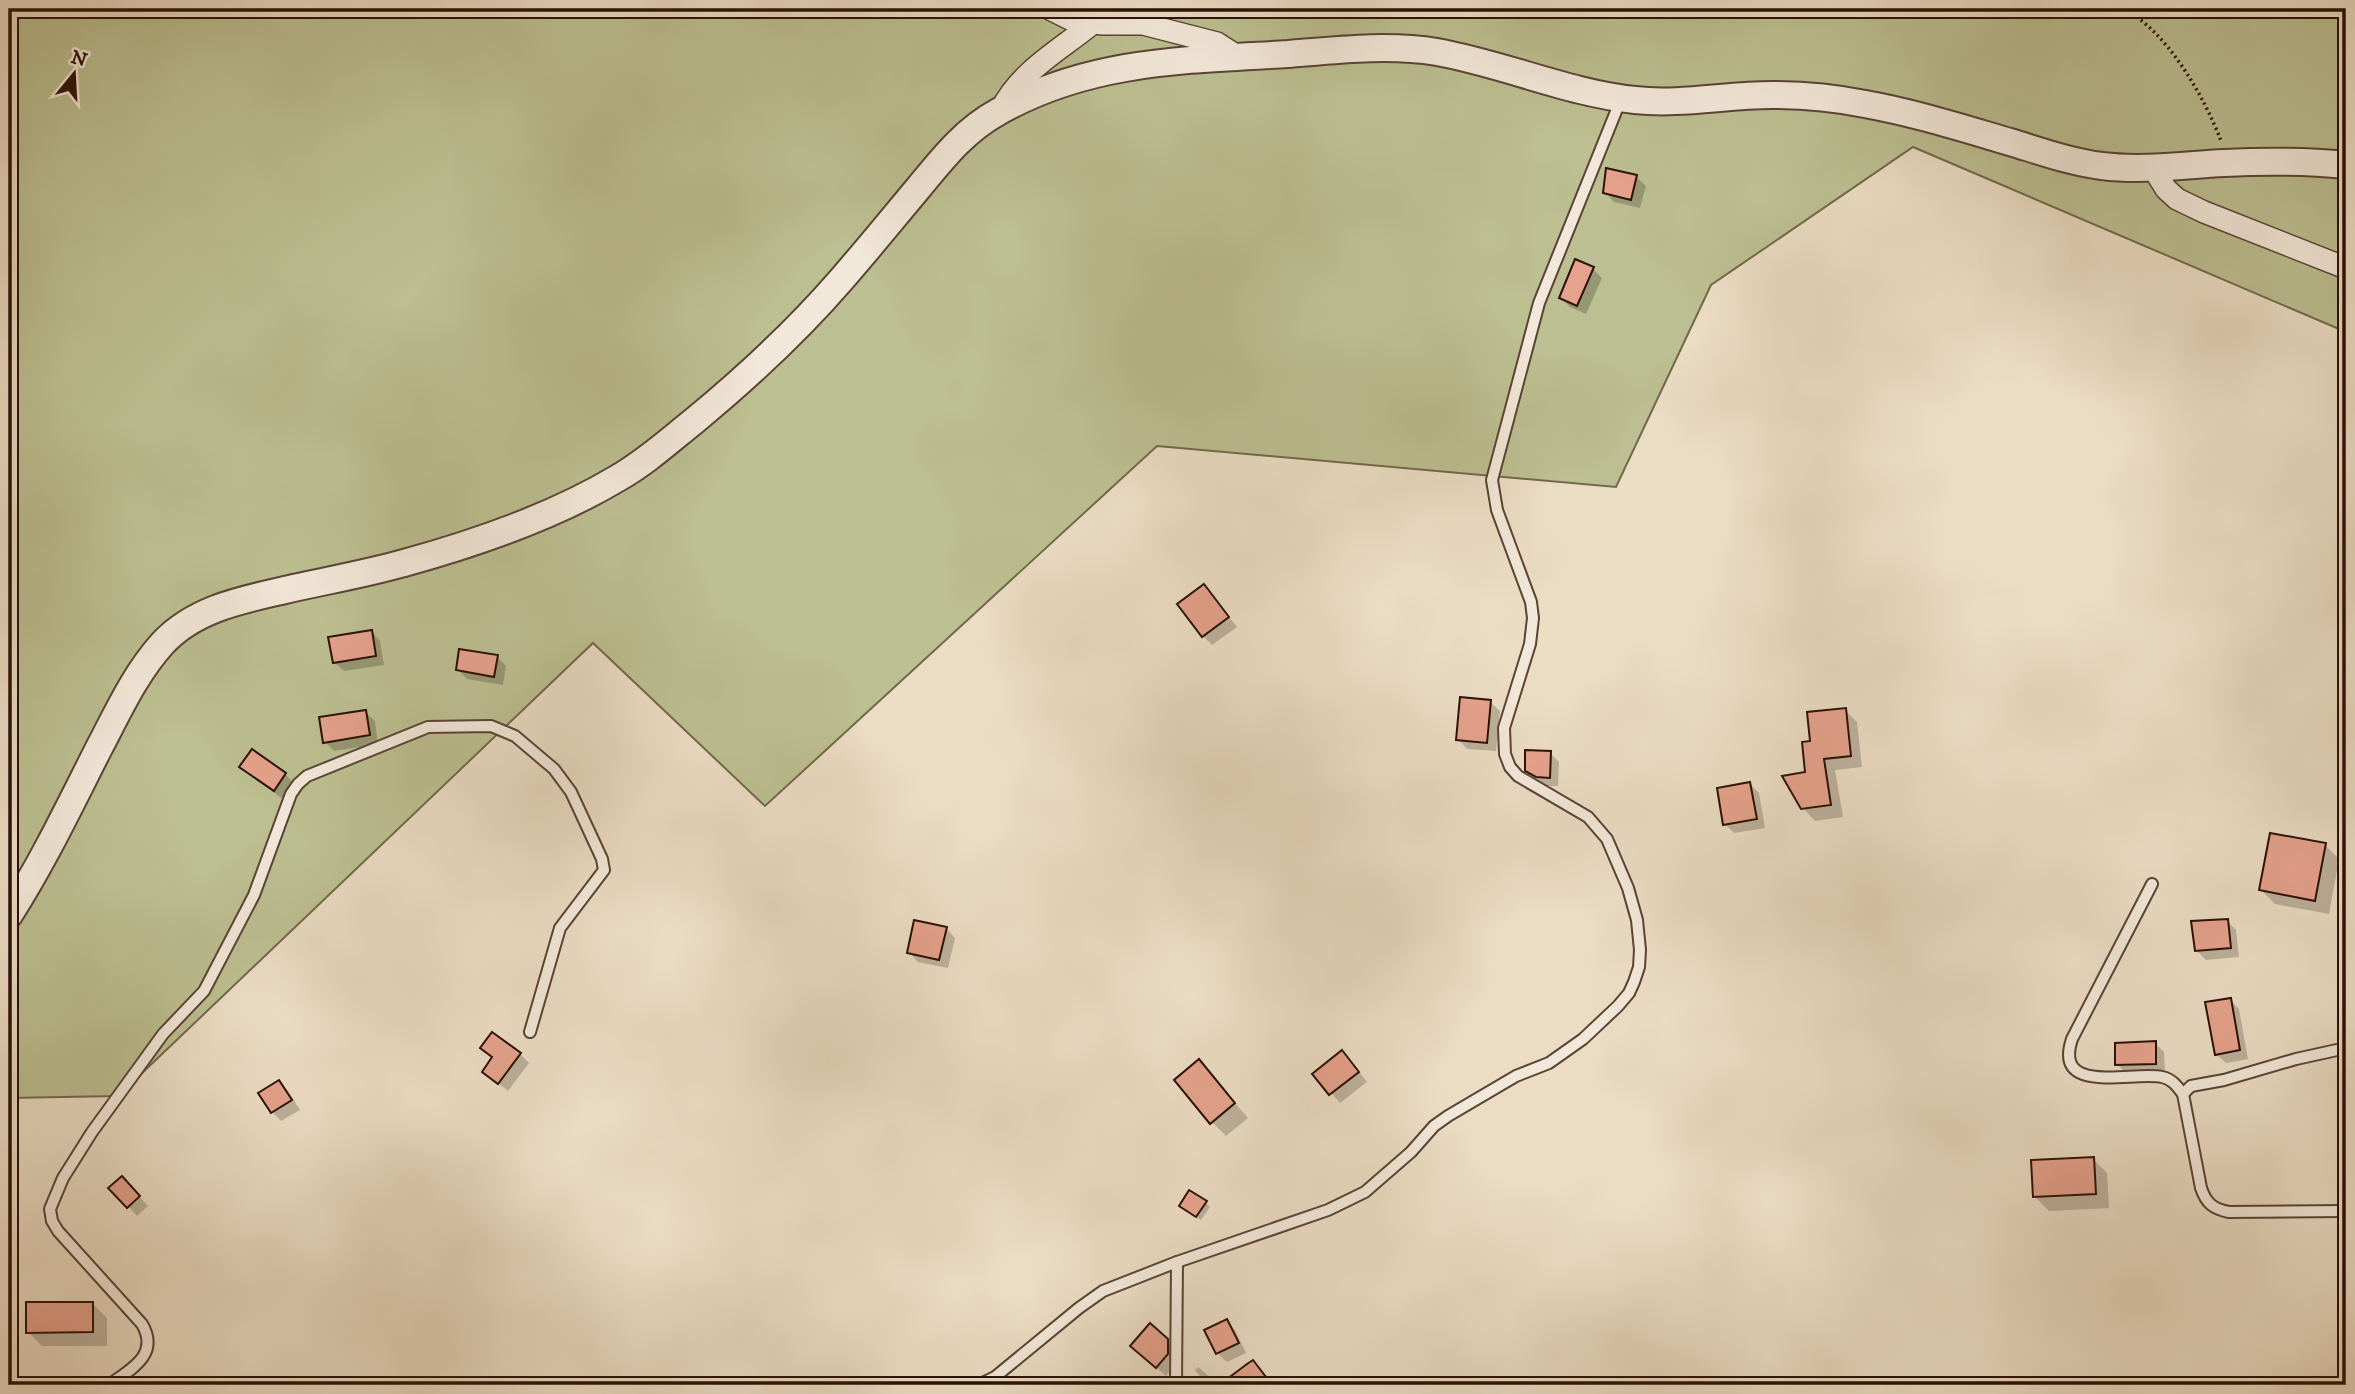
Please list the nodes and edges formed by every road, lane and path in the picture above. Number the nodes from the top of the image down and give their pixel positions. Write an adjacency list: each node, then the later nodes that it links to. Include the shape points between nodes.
1 (1050, 9): 3 (street, via 1074,21)
2 (2122, 9): 7 (path, via 2162,40 2186,70 2215,124)
3 (1093, 23): 4 (street, via 1143,24 1217,43); 6 (street, via 1023,78)
4 (1239, 57): 5 (street, via 1413,49 1485,62); 6 (street, via 1182,59 1105,70)
5 (1621, 98): 9 (street, via 1679,101 1772,95 1857,102 1912,113 2072,160); 17 (lane, via 1539,303 1492,480 1497,510 1531,602 1532,618 1530,644 1504,728 1505,754 1518,776 1588,817 1607,839 1637,920 1640,950 1634,982 1618,1006 1583,1039 1549,1063 1516,1076 1448,1116 1365,1192 1328,1210)
6 (1001, 110): 12 (street, via 951,148 800,325 705,412 619,478 542,516 463,545 227,604 184,624 163,642 133,684)
7 (2228, 163): 8 (street); 9 (street)
8 (2346, 165)
9 (2153, 168): 10 (street, via 2177,199)
10 (2346, 268)
11 (2152, 884): 15 (lane, via 2072,1039 2069,1061 2078,1073 2090,1076 2162,1077 2175,1083)
12 (9, 915)
13 (530, 1031): 18 (lane, via 560,928 604,870 571,792 554,769 503,730 447,725 428,727 307,776 286,807 254,895 204,991 163,1034 92,1132 50,1209 58,1231 147,1332 142,1360)
14 (2346, 1048): 15 (lane, via 2191,1086)
15 (2183, 1094): 16 (lane, via 2201,1188 2216,1210)
16 (2346, 1211)
17 (1177, 1262): 19 (lane, via 1103,1291 995,1377); 20 (lane)
18 (109, 1385)
19 (978, 1385)
20 (1176, 1385)

